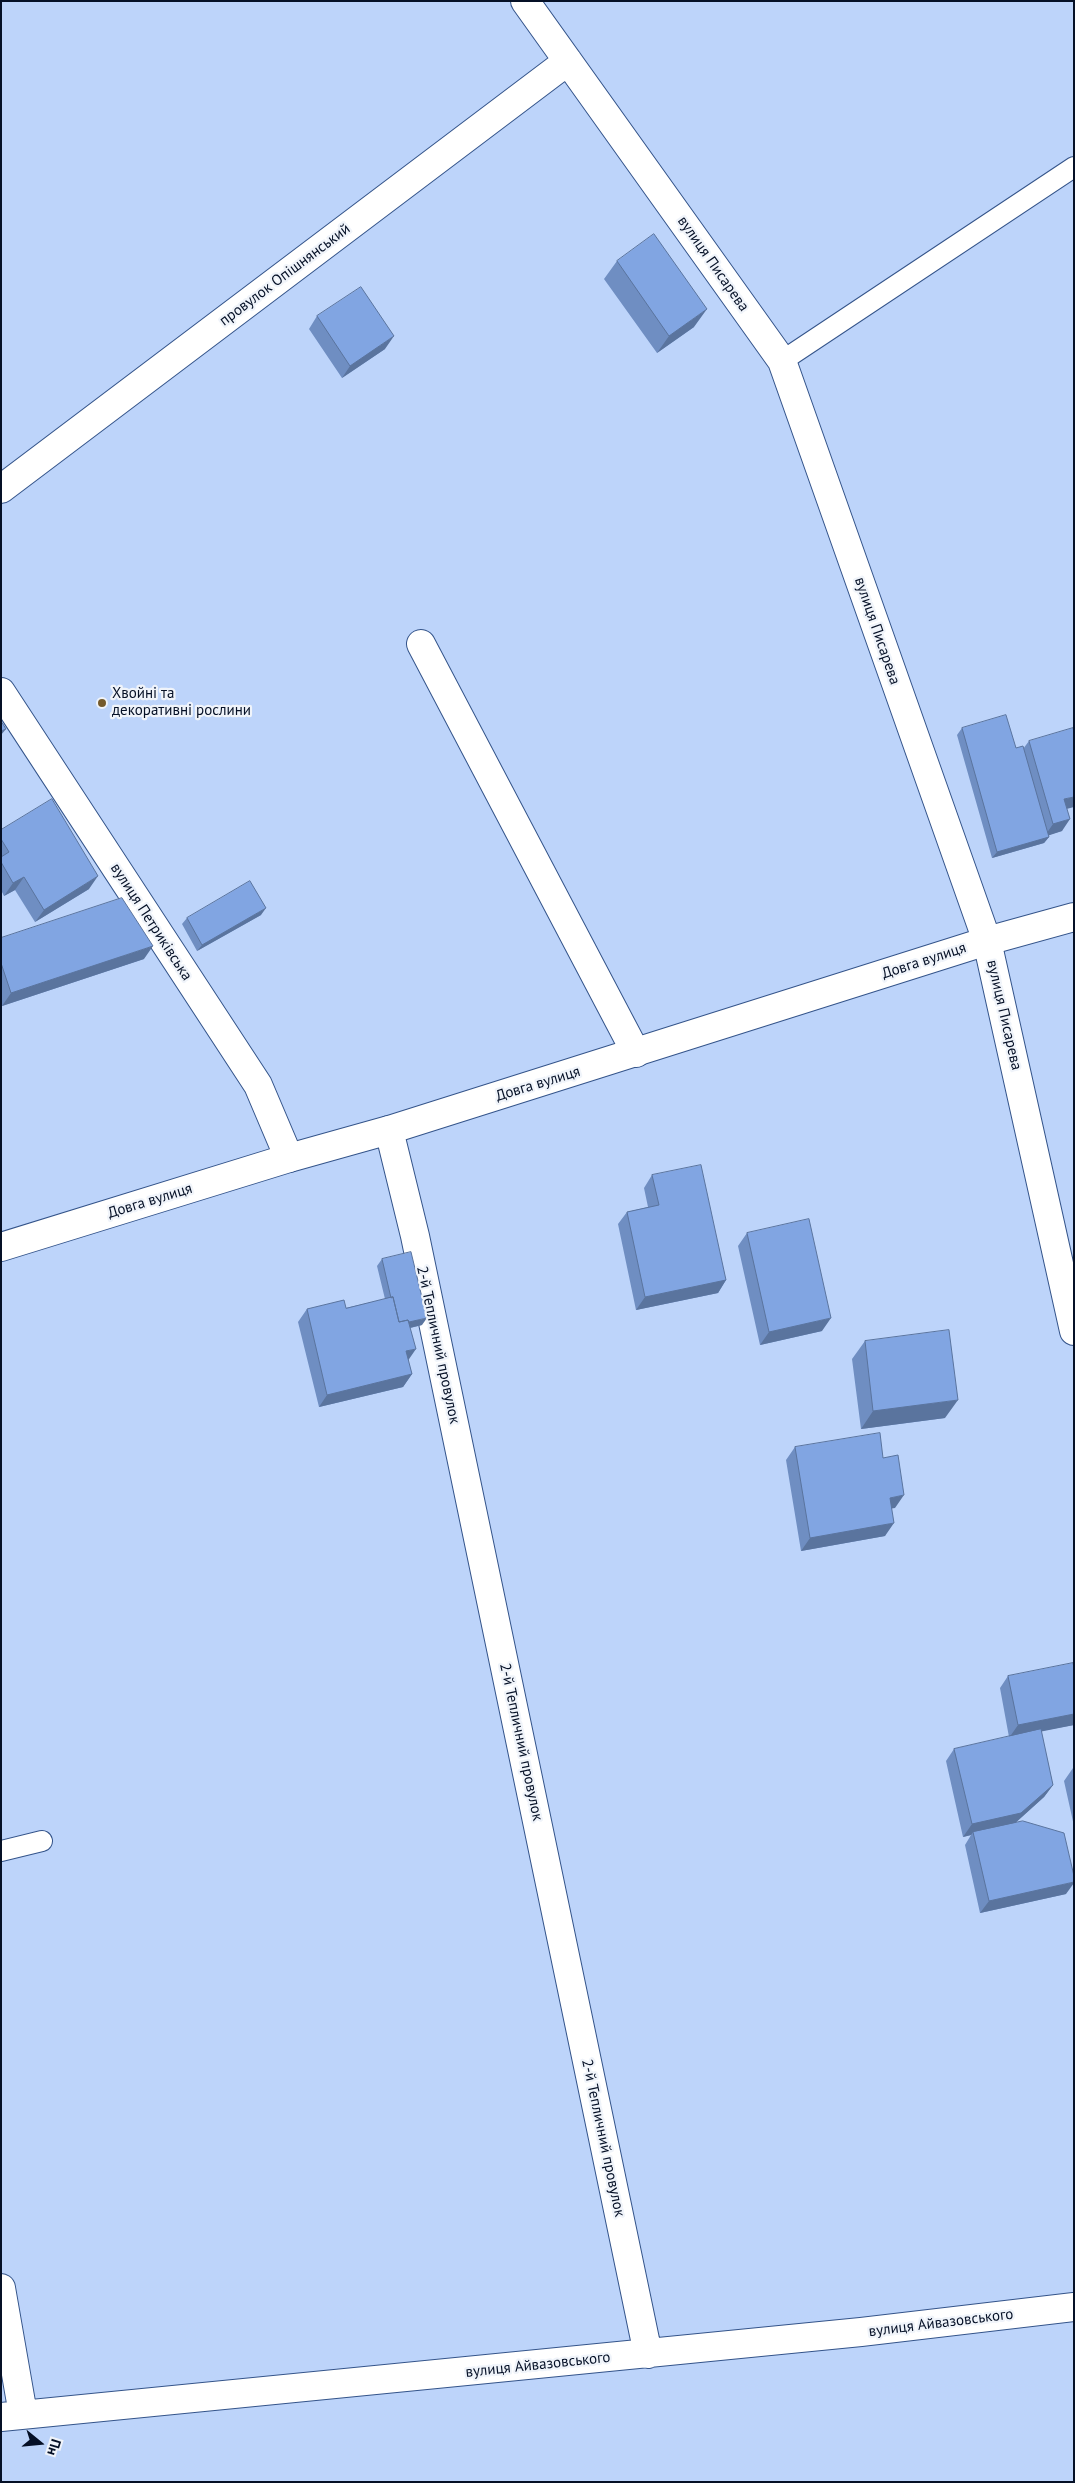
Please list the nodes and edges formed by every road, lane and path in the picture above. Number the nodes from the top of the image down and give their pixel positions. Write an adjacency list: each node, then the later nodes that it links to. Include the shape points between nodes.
1 (525, 1): 2 (street, вулиця Писарева)
2 (568, 60): 4 (street, вулиця Писарева); 5 (street, провулок Опішнянський)
3 (1074, 166): 4 (lane)
4 (782, 361): 9 (street, вулиця Писарева)
5 (1, 489)
6 (421, 644): 10 (street)
7 (1, 692): 12 (street, вулиця Петриківська, via 258,1085)
8 (1074, 917): 9 (street, Довга вулиця)
9 (987, 941): 10 (street, Довга вулиця); 14 (street, вулиця Писарева)
10 (636, 1053): 11 (street, Довга вулиця)
11 (389, 1130): 12 (street, Довга вулиця); 19 (street, 2-й Тепличний провулок, via 417,1246)
12 (289, 1158): 13 (street, Довга вулиця)
13 (1, 1247)
14 (1074, 1331)
15 (42, 1841): 16 (lane)
16 (1, 1851)
17 (1, 2288): 20 (street)
18 (1074, 2307): 19 (street, вулиця Айвазовського)
19 (648, 2354): 20 (street, вулиця Айвазовського)
20 (12, 2416)

